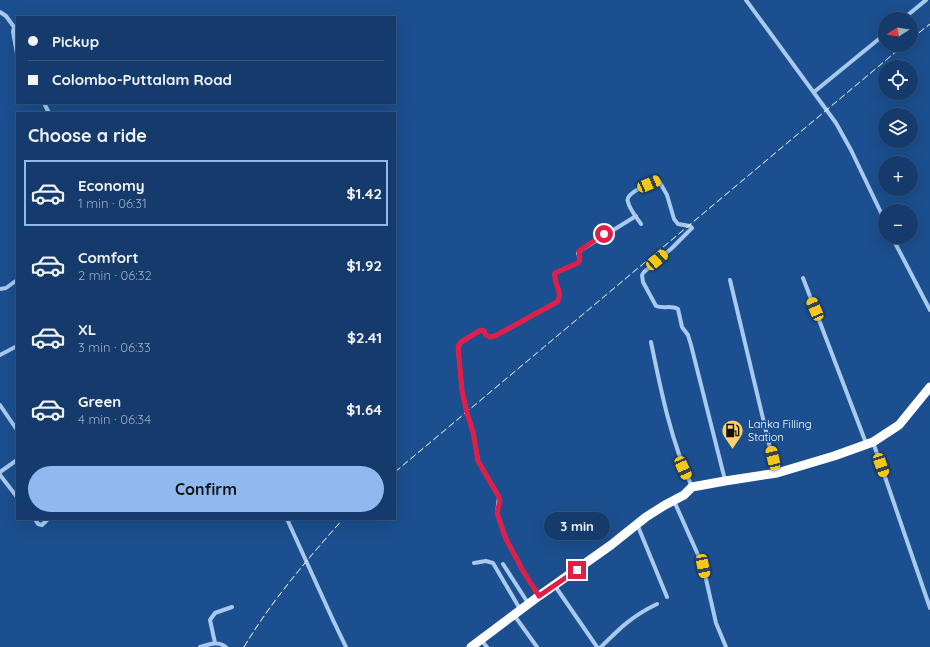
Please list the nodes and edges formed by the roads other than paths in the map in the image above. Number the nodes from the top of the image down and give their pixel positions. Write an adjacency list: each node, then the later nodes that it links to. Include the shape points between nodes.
1 (746, 0): 7 (street)
2 (926, 0): 4 (street)
3 (0, 12): 6 (street, via 14,28)
4 (911, 12)
5 (878, 40): 7 (street)
6 (16, 48)
7 (814, 92): 8 (street, via 851,150)
8 (878, 207)
9 (636, 216): 10 (street); 28 (street, via 628,202 628,196 659,181 667,194 674,219 678,224 692,228 644,272 642,281 656,306 678,309 682,327 691,345); 39 (street, via 581,250 578,253 578,263 555,273 560,296 557,302 495,336 490,337 481,330 458,346 462,391 478,461 499,497 497,513 506,539)
10 (641, 224)
11 (896, 244): 16 (street)
12 (803, 278): 23 (street)
13 (730, 280): 26 (street)
14 (16, 281): 15 (street)
15 (0, 289)
16 (930, 310)
17 (651, 342): 29 (street, via 673,434 683,468)
18 (16, 347): 19 (street)
19 (0, 355)
20 (930, 387): 23 (highway, via 899,425)
21 (0, 405): 22 (street)
22 (16, 429)
23 (870, 443): 26 (highway); 44 (street)
24 (16, 459): 25 (street)
25 (0, 472)
26 (776, 473): 28 (highway)
27 (0, 475): 30 (street)
28 (725, 481): 29 (highway)
29 (692, 487): 31 (highway)
30 (16, 496)
31 (674, 500): 35 (highway); 55 (street, via 703,566 716,623)
32 (36, 520): 33 (street, via 38,524)
33 (47, 520)
34 (288, 520): 50 (street)
35 (638, 524): 38 (highway); 40 (street)
36 (474, 563): 45 (street, via 493,563)
37 (503, 564): 41 (street)
38 (554, 586): 39 (highway); 53 (street)
39 (539, 596): 41 (highway)
40 (667, 597)
41 (528, 604): 45 (highway)
42 (657, 604): 54 (street, via 631,618)
43 (232, 608): 46 (street, via 215,613 210,620)
44 (930, 608)
45 (517, 612): 47 (highway); 52 (street)
46 (215, 643): 48 (street); 49 (street)
47 (484, 643): 51 (highway)
48 (200, 647)
49 (226, 647)
50 (346, 647)
51 (471, 647)
52 (537, 647)
53 (597, 647)
54 (601, 647)
55 (726, 647)

